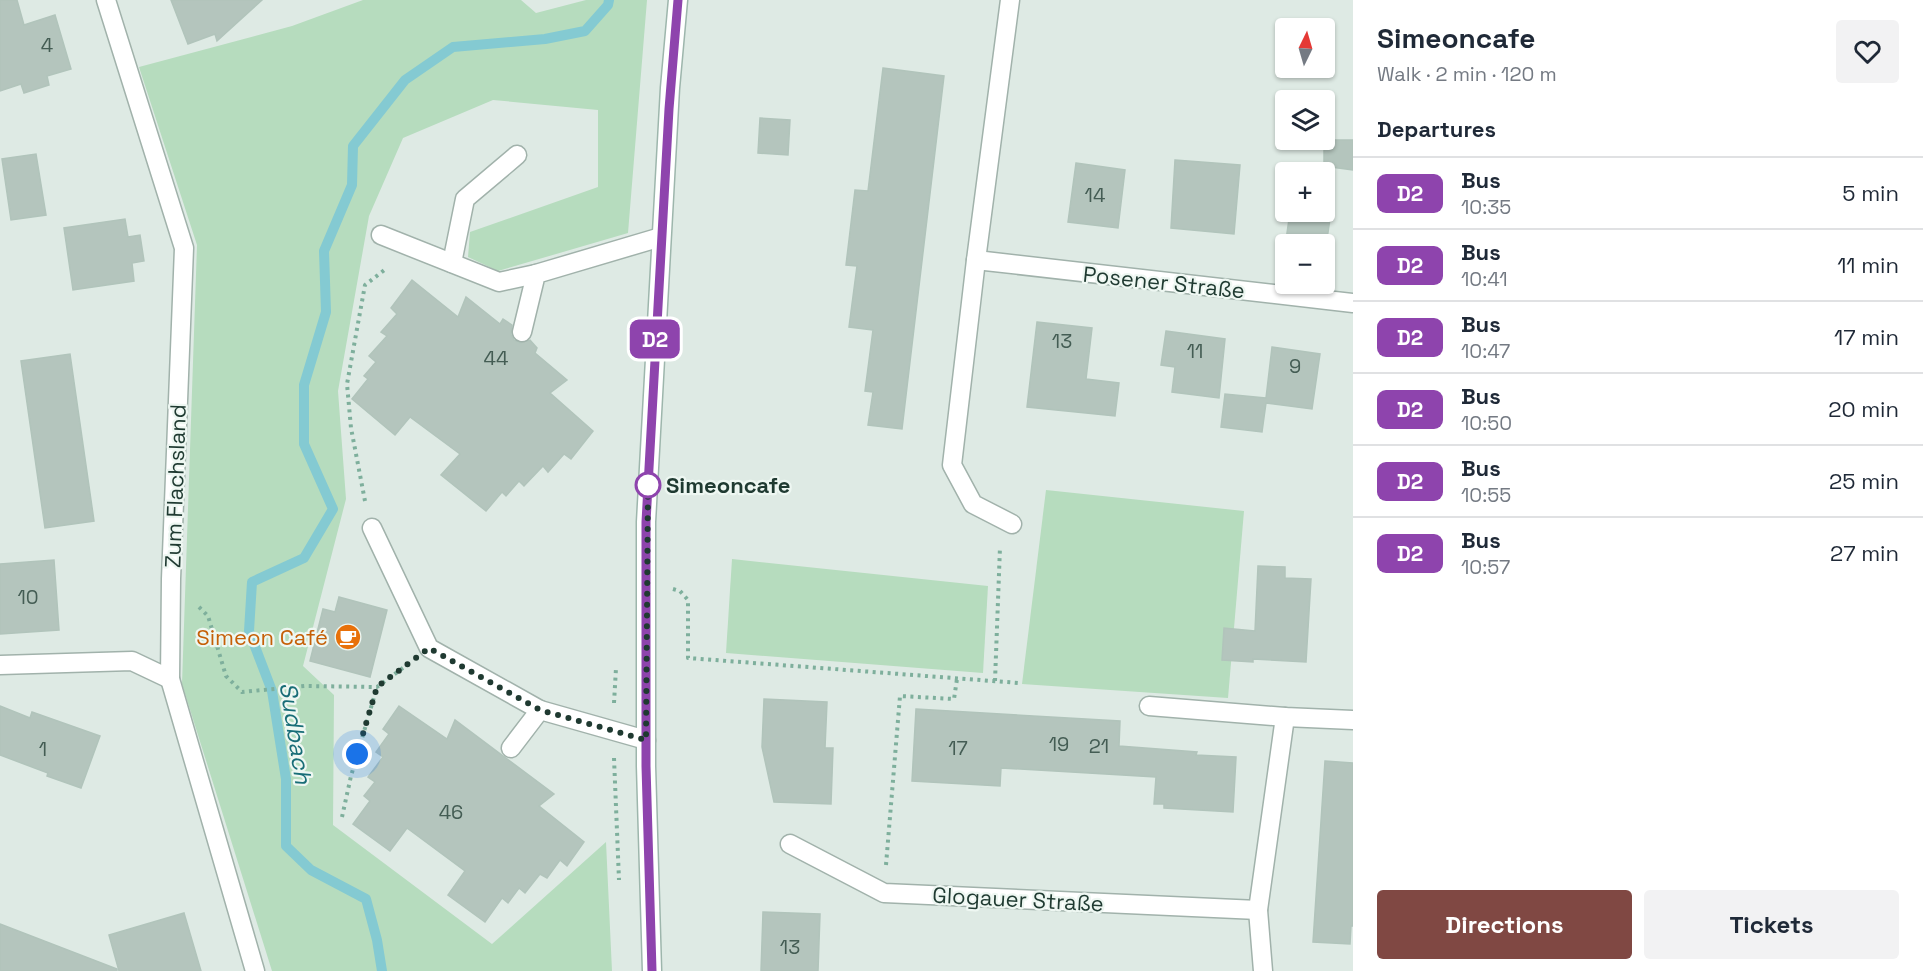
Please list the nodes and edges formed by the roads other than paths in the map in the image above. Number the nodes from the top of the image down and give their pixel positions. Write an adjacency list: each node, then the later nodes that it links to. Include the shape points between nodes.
1 (106, 0): 15 (street, Zum Flachsland, via 184,248 171,579)
2 (678, 0): 6 (street)
3 (1010, 0): 7 (street)
4 (517, 155): 8 (street, via 465,199)
5 (381, 236): 8 (street)
6 (661, 237): 9 (street); 20 (street, via 646,522)
7 (976, 260): 10 (street, Posener Straße); 12 (street, via 951,465 973,504)
8 (452, 263): 9 (street, via 499,282)
9 (536, 274): 11 (street)
10 (1353, 303)
11 (522, 332)
12 (1007, 521)
13 (372, 528): 17 (street, via 429,648)
14 (0, 665): 15 (street, via 132,661)
15 (171, 679): 24 (street, Zum Flachsland)
16 (1149, 706): 18 (street)
17 (540, 710): 20 (street); 21 (street)
18 (1285, 717): 19 (street); 23 (street)
19 (1353, 720)
20 (646, 740): 25 (street)
21 (511, 748)
22 (790, 844): 23 (street, Glogauer Straße, via 884,893)
23 (1258, 910): 26 (street)
24 (255, 971)
25 (652, 971)
26 (1263, 971)

